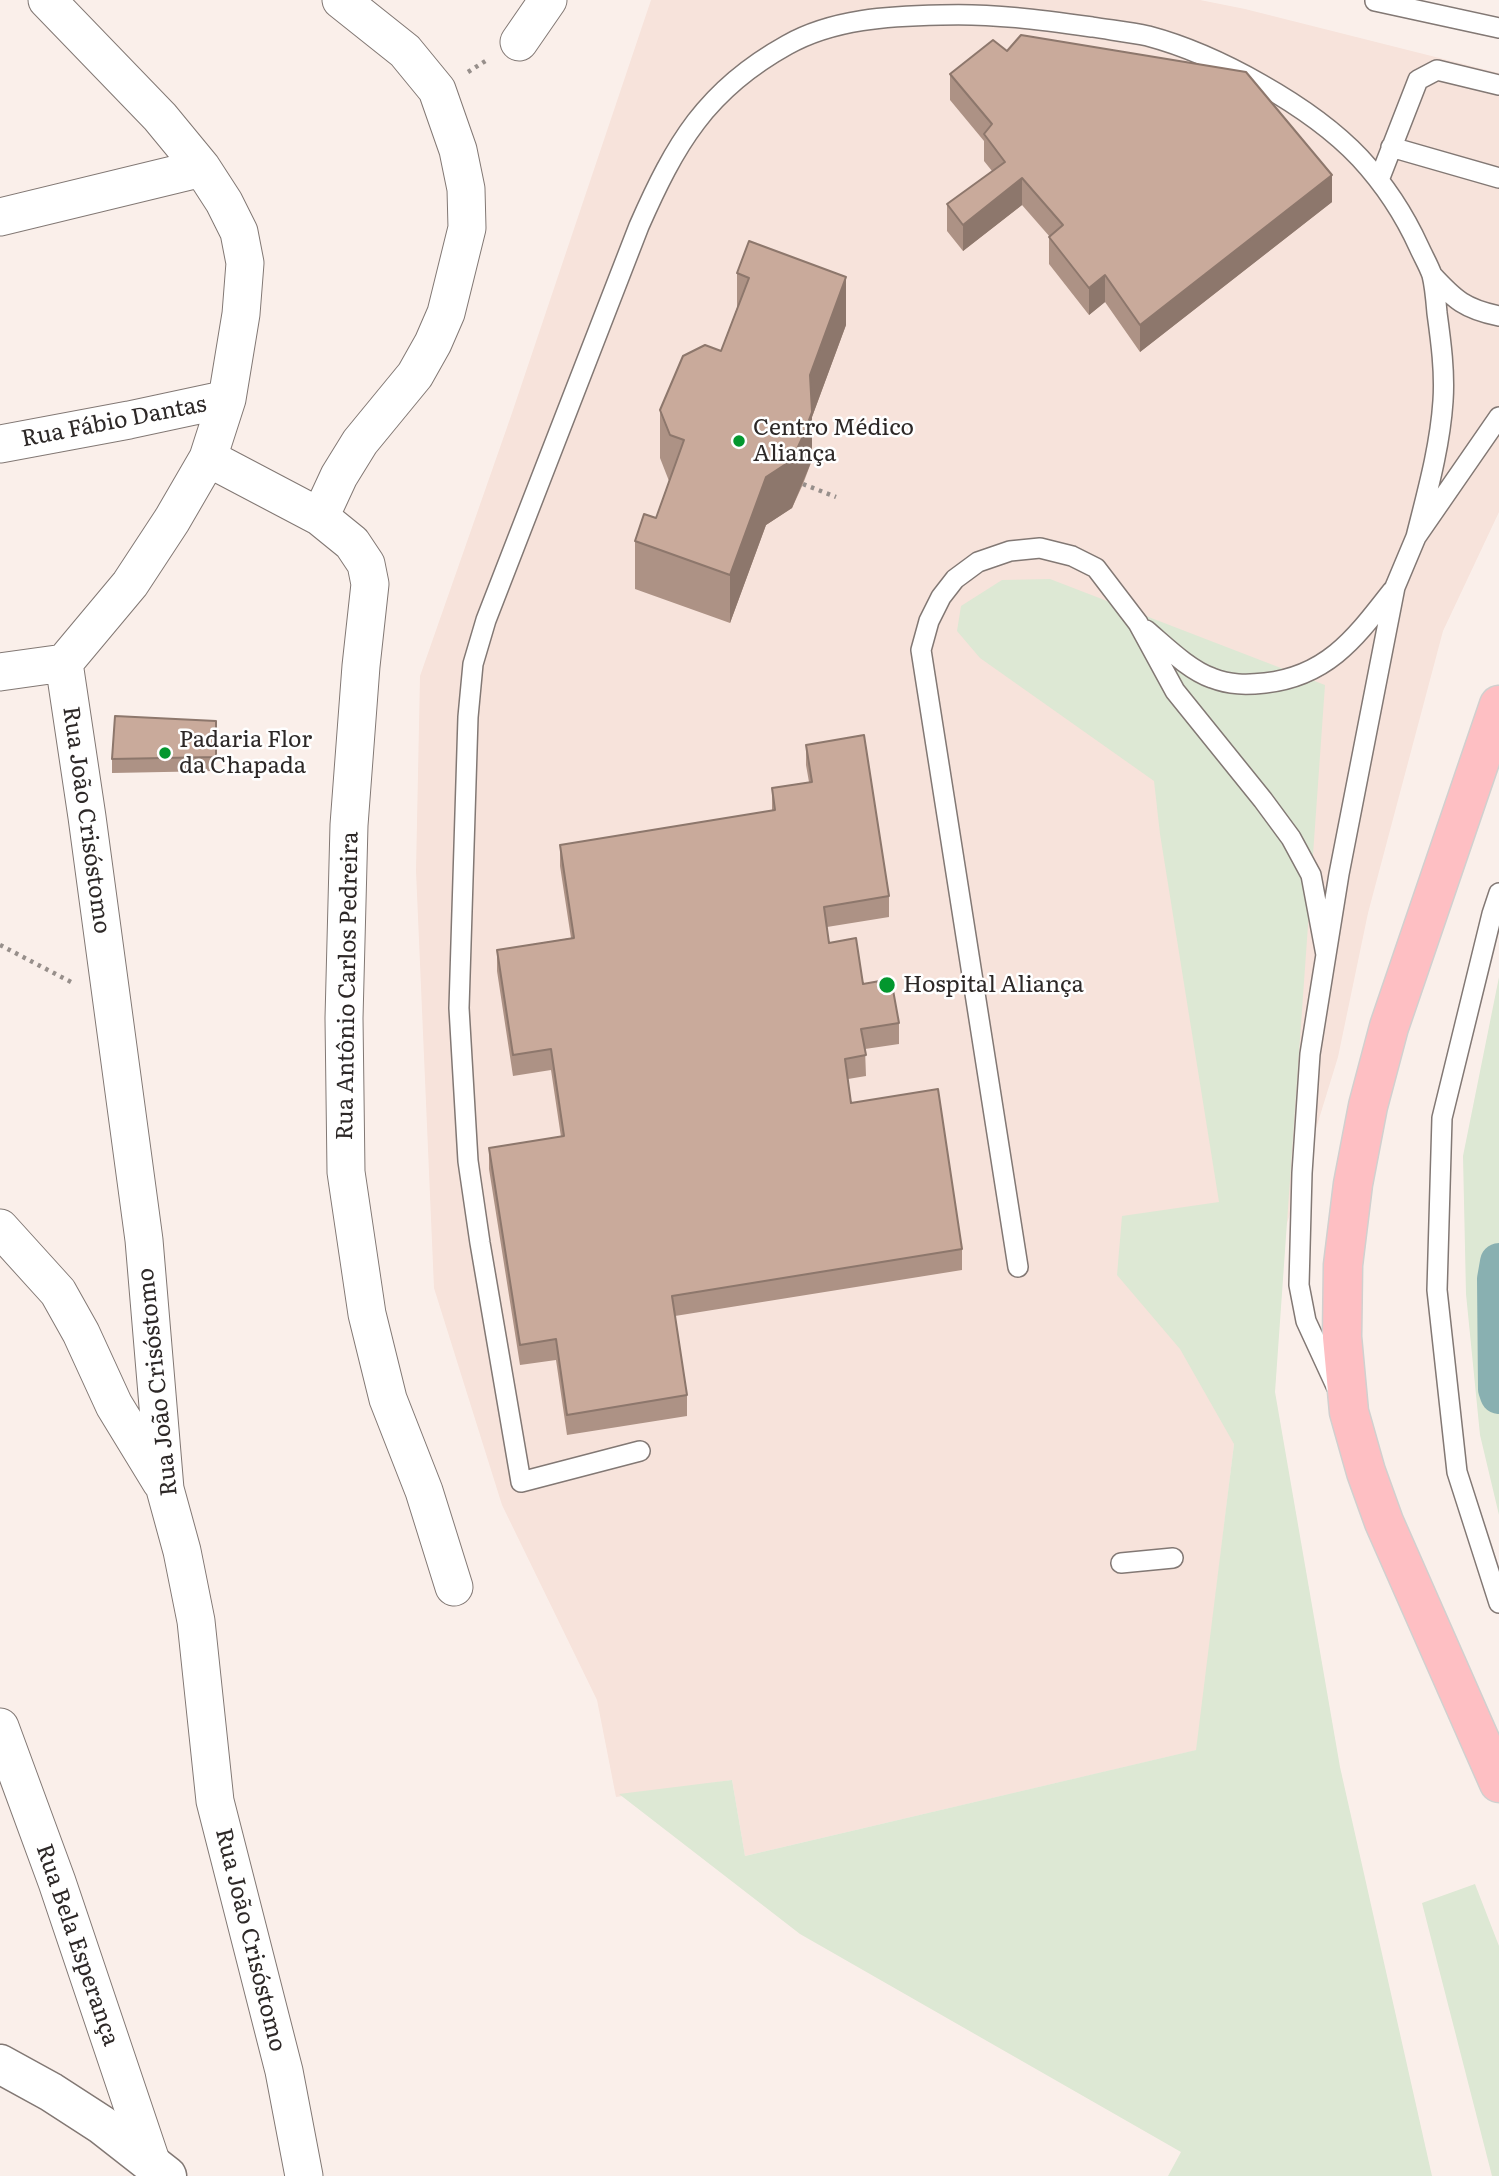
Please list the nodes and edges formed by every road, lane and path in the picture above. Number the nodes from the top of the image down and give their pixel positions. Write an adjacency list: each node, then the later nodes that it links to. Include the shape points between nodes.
1 (47, 0): 10 (street, via 160,117)
2 (341, 0): 8 (street, via 405,51)
3 (548, 0): 6 (street)
4 (1375, 1): 5 (lane)
5 (1499, 28)
6 (519, 41): 8 (path)
7 (1499, 85): 9 (lane, via 1437,70 1418,80)
8 (437, 90): 22 (street, via 466,189 467,228 446,313 415,374 360,442)
9 (1391, 148): 11 (lane); 12 (lane)
10 (201, 168): 13 (street); 16 (street, via 239,232 245,263)
11 (1499, 178)
12 (1378, 180): 14 (lane, via 1412,231); 36 (lane, via 1319,122 1208,57 1147,36 964,14 834,25 790,43 748,69 712,101 684,137 634,239 472,664 459,982 468,1161 522,1482)
13 (0, 217)
14 (1432, 275): 15 (lane, via 1454,299 1477,312); 23 (lane, via 1443,400)
15 (1499, 316)
16 (227, 399): 18 (street, Rua Fábio Dantas); 19 (street)
17 (1499, 417): 23 (lane)
18 (0, 444)
19 (208, 458): 22 (street, Rua Antônio Carlos Pedreira); 26 (street, via 130,584)
20 (803, 484): 21 (path)
21 (836, 498)
22 (320, 517): 40 (street, Rua Antônio Carlos Pedreira, via 352,543 366,564 370,584 349,825 346,1172 367,1314 388,1399)
23 (1416, 537): 24 (lane)
24 (1395, 587): 25 (lane, via 1358,635 1325,664 1285,681 1241,686 1209,677); 31 (lane)
25 (1138, 623): 31 (lane, via 1175,691 1291,838 1311,875); 34 (lane, via 1096,568 1072,555 1040,548 1010,551 978,562 955,579 929,621 921,650)
26 (64, 663): 27 (street); 32 (street, Rua João Crisóstomo)
27 (0, 672)
28 (1499, 705): 35 (main road, via 1389,1027 1368,1107 1343,1265 1342,1337)
29 (1499, 893): 41 (lane, via 1442,1118 1437,1290 1457,1472)
30 (0, 946): 32 (path)
31 (1326, 955): 35 (lane, via 1310,1054 1299,1284 1306,1321)
32 (113, 1003): 37 (street, Rua João Crisóstomo, via 144,1240)
33 (0, 1228): 37 (street, via 58,1292 114,1405)
34 (1018, 1267)
35 (1349, 1412): 43 (main road, via 1384,1522)
36 (640, 1451)
37 (165, 1489): 46 (street, Rua João Crisóstomo, via 197,1621 215,1801 284,2071)
38 (1173, 1558): 39 (lane)
39 (1121, 1563)
40 (454, 1587)
41 (1499, 1604)
42 (0, 1727): 45 (street, Rua Bela Esperança)
43 (1499, 1783)
44 (0, 2064): 45 (street, via 102,2125)
45 (155, 2172)
46 (304, 2176)

